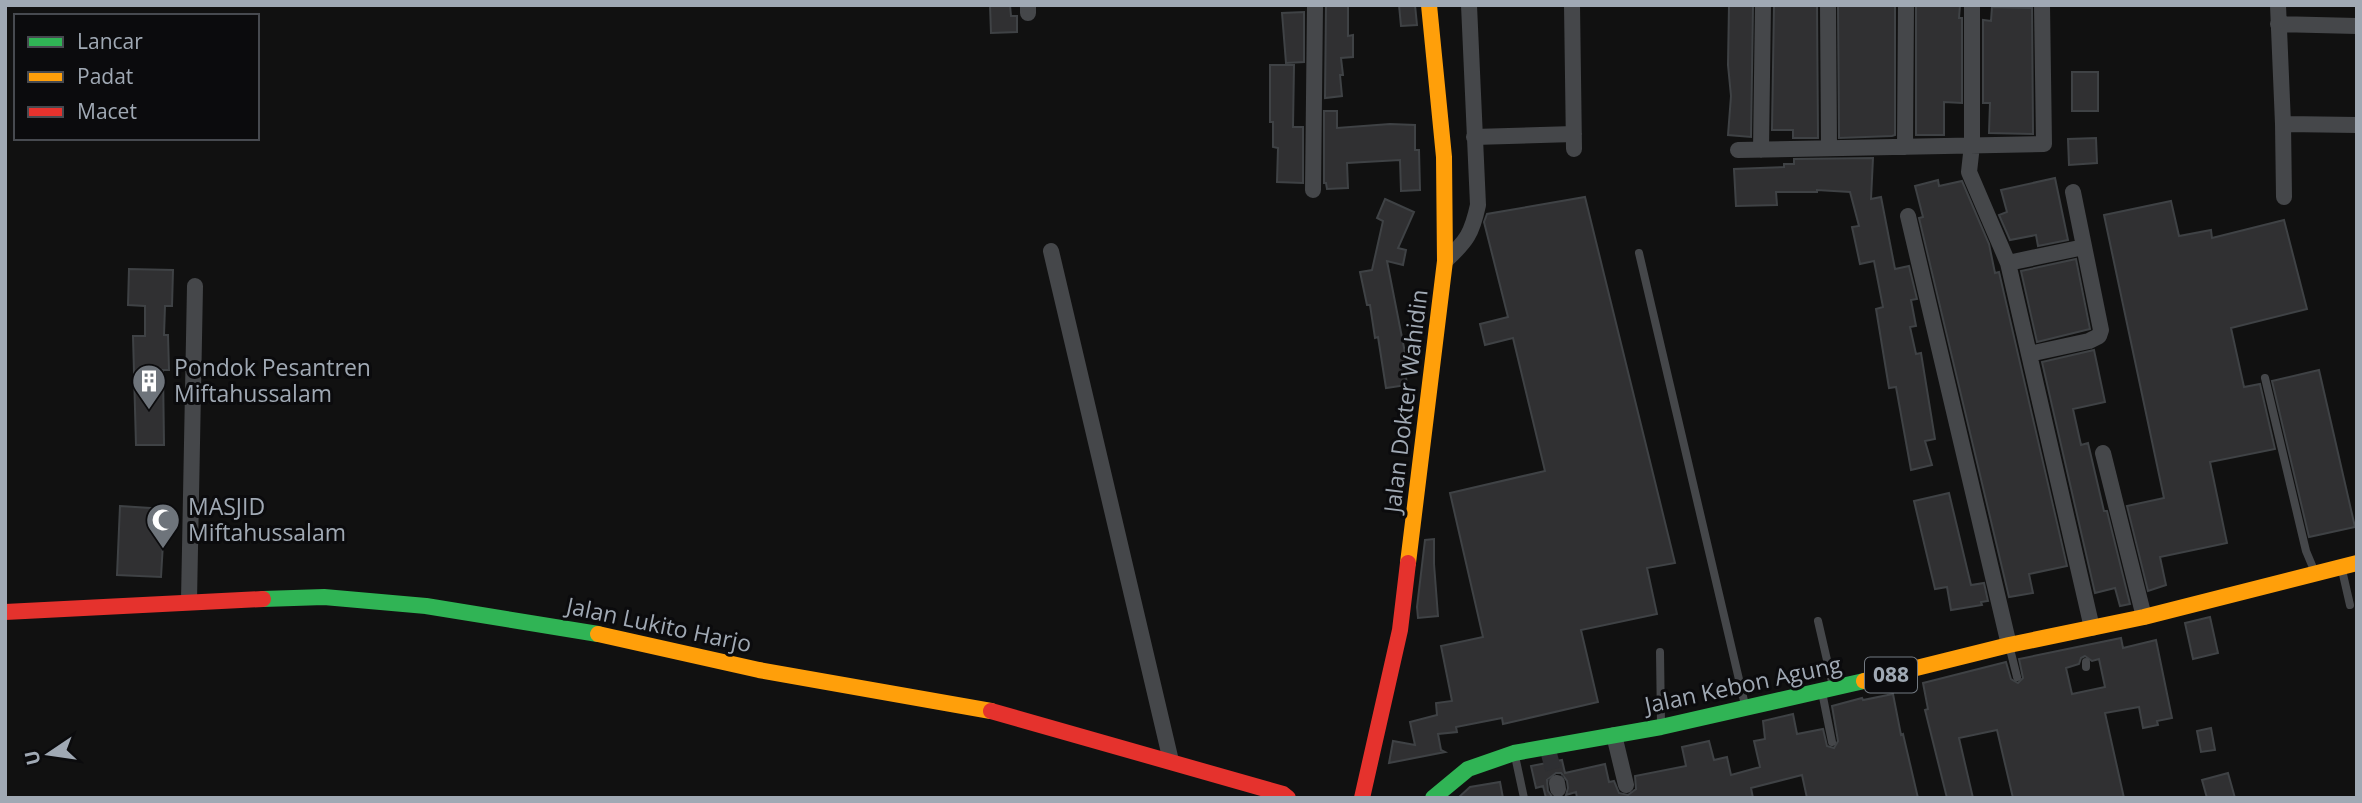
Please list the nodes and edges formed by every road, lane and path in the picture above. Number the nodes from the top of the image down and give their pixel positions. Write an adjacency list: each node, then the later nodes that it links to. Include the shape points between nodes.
1 (1315, 5): 21 (street)
2 (1429, 5): 28 (main road, Jalan Dokter Wahidin, via 1444,157)
3 (1469, 5): 15 (street)
4 (1572, 5): 15 (street, via 1574,141)
5 (1763, 5): 20 (street)
6 (1828, 5): 18 (street)
7 (1906, 5): 17 (street)
8 (1972, 5): 16 (street)
9 (2042, 5): 16 (street, via 2044,144)
10 (2278, 5): 11 (street)
11 (2277, 24): 12 (street); 13 (street)
12 (2357, 26)
13 (2283, 124): 14 (street); 23 (street)
14 (2357, 125)
15 (1474, 137): 28 (street, via 1478,205 1473,228)
16 (1972, 145): 17 (street); 29 (street, via 1969,172)
17 (1905, 147): 18 (street)
18 (1829, 148): 20 (street)
19 (1738, 150): 20 (street)
20 (1761, 150)
21 (1313, 190)
22 (2073, 192): 25 (street)
23 (2284, 197)
24 (1908, 216): 42 (street)
25 (2084, 247): 29 (street); 31 (street, via 2101,323 2099,336)
26 (1051, 251): 51 (street)
27 (1639, 253): 46 (lane)
28 (1445, 261): 54 (main road, Jalan Dokter Wahidin, via 1400,630)
29 (2008, 263): 31 (street)
30 (195, 285): 36 (street)
31 (2029, 354): 41 (street)
32 (2265, 378): 35 (lane)
33 (2103, 453): 39 (street)
34 (2349, 565): 35 (main road, Jalan Kebon Agung / 088); 37 (lane)
35 (2315, 573): 39 (main road, Jalan Kebon Agung / 088)
36 (189, 601): 38 (main road, Jalan Lukito Harjo); 51 (main road, Jalan Lukito Harjo, via 324,597 426,606 572,628 759,670 1001,713)
37 (2350, 605)
38 (5, 612)
39 (2144, 617): 41 (main road, Jalan Kebon Agung / 088)
40 (1818, 621): 45 (lane)
41 (2083, 633): 42 (main road, Jalan Kebon Agung / 088)
42 (2009, 645): 44 (lane); 45 (main road, Jalan Kebon Agung / 088)
43 (1660, 652): 47 (lane)
44 (2017, 677)
45 (1828, 690): 46 (main road, Jalan Kebon Agung / 088); 49 (lane)
46 (1746, 708): 47 (main road, Jalan Kebon Agung / 088)
47 (1661, 727): 48 (main road, Jalan Kebon Agung / 088)
48 (1614, 735): 50 (main road, Jalan Kebon Agung / 088, via 1548,751); 52 (street)
49 (1832, 742)
50 (1514, 753): 55 (main road, Jalan Kebon Agung / 088, via 1468,769); 56 (lane)
51 (1171, 761): 53 (main road, Jalan Lukito Harjo)
52 (1626, 785)
53 (1288, 798)
54 (1362, 798)
55 (1433, 798)
56 (1524, 798)

